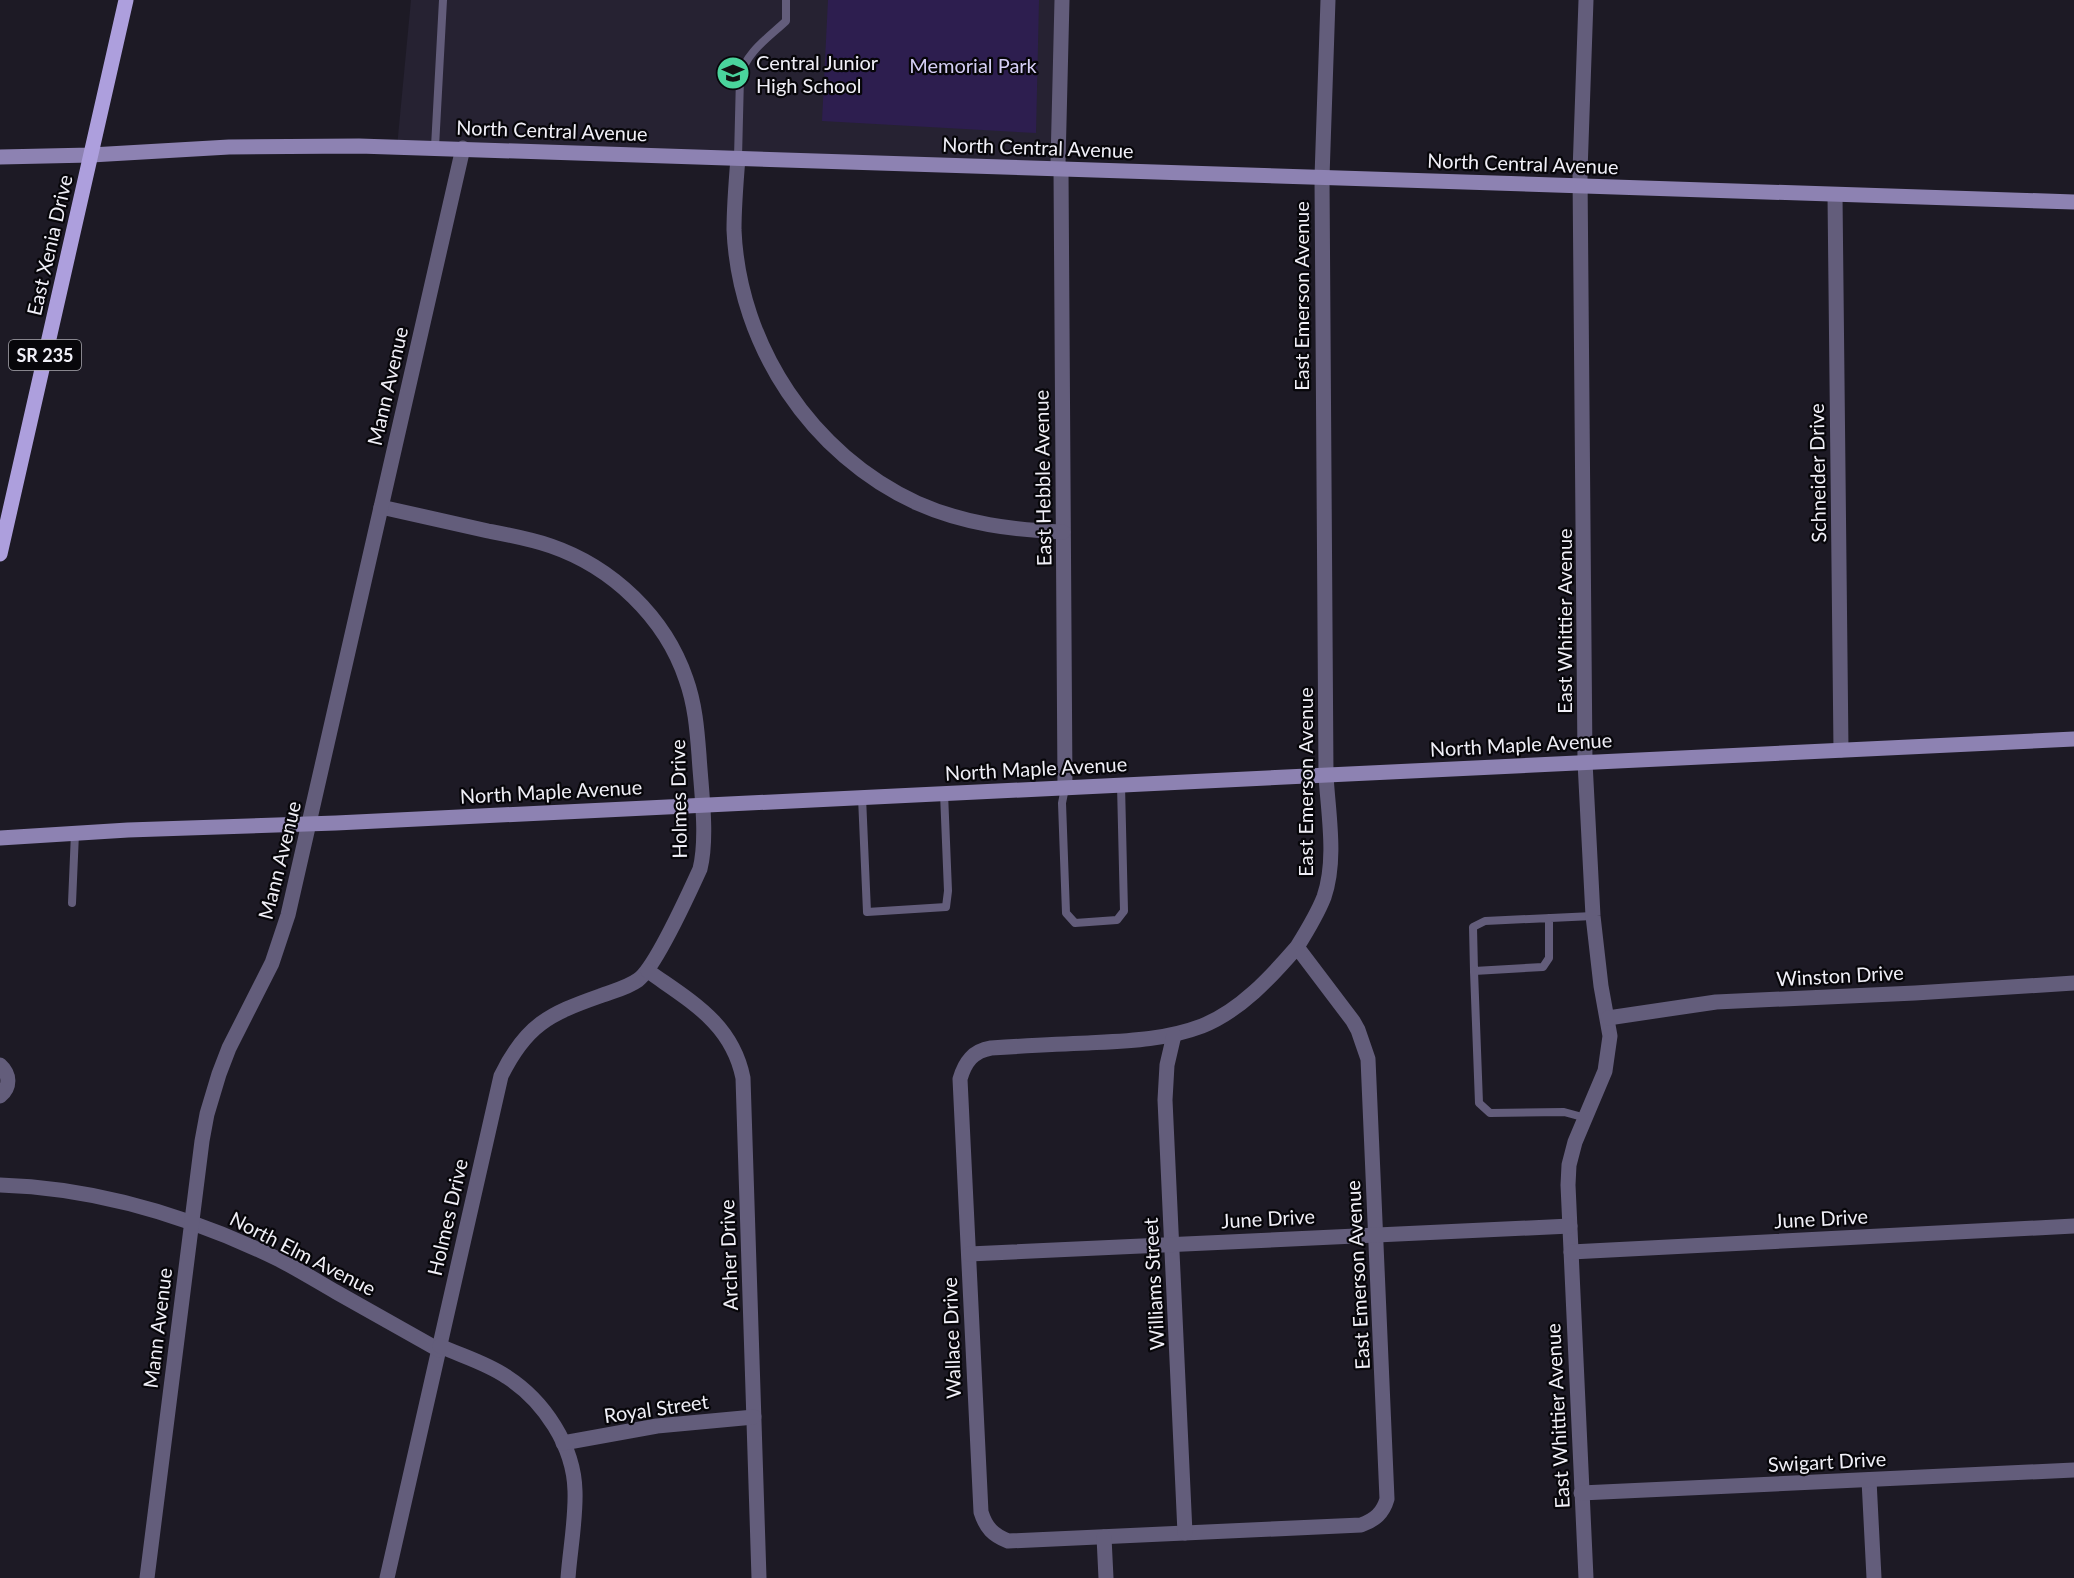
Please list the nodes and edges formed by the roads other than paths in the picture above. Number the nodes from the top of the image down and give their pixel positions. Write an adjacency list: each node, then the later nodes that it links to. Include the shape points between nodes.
1 (126, 0): 9 (main road, SR 235)
2 (443, 0): 7 (lane)
3 (786, 0): 11 (lane, via 786,21 742,66)
4 (1062, 0): 12 (street, East Hebble Avenue, via 1058,163)
5 (1328, 0): 13 (street, East Emerson Avenue)
6 (1586, 0): 14 (street, East Whittier Avenue)
7 (435, 147): 8 (main road, North Central Avenue); 9 (main road, North Central Avenue, via 230,147)
8 (463, 148): 11 (main road, North Central Avenue); 18 (street, Mann Avenue)
9 (91, 155): 10 (main road, North Central Avenue); 17 (main road, East Xenia Drive / SR 235)
10 (0, 157)
11 (738, 158): 12 (main road, North Central Avenue); 19 (street, via 735,232 746,304 773,369 811,423 859,468 919,503 988,525)
12 (1061, 169): 13 (main road, North Central Avenue); 19 (street, East Hebble Avenue)
13 (1322, 177): 14 (main road, North Central Avenue); 24 (street, East Emerson Avenue)
14 (1581, 186): 15 (main road, North Central Avenue); 23 (street, East Whittier Avenue)
15 (1835, 195): 16 (main road, North Central Avenue); 22 (street, Schneider Drive)
16 (2074, 202)
17 (6, 500): 20 (main road, East Xenia Drive / SR 235)
18 (381, 507): 29 (street, Holmes Drive, via 550,546 594,566 630,593 664,633 686,679 697,723); 30 (street, Mann Avenue)
19 (1064, 532): 26 (street, East Hebble Avenue)
20 (0, 554)
21 (2074, 739): 22 (main road, North Maple Avenue)
22 (1841, 750): 23 (main road, North Maple Avenue)
23 (1585, 762): 24 (main road, North Maple Avenue); 34 (street, East Whittier Avenue)
24 (1326, 775): 25 (main road, North Maple Avenue); 36 (street, East Emerson Avenue, via 1329,871 1324,895)
25 (1121, 785): 26 (main road, North Maple Avenue); 26 (lane, via 1124,911 1117,920 1075,923 1066,913 1062,803)
26 (1065, 788): 27 (main road, North Maple Avenue)
27 (944, 794): 28 (main road, North Maple Avenue); 28 (lane, via 946,907 867,912)
28 (862, 797): 29 (main road, North Maple Avenue)
29 (702, 805): 30 (main road, North Maple Avenue); 37 (street, Holmes Drive, via 700,869)
30 (310, 822): 31 (main road, North Maple Avenue); 46 (street, Mann Avenue, via 279,945 229,1048 216,1084 202,1141)
31 (75, 833): 32 (main road, North Maple Avenue); 33 (lane)
32 (0, 838)
33 (72, 903)
34 (1593, 916): 35 (lane); 40 (street, East Whittier Avenue)
35 (1549, 918): 38 (lane, via 1549,958 1544,967); 38 (lane, via 1485,921 1473,927)
36 (1297, 947): 41 (street, Wallace Drive, via 1249,996 1221,1016); 49 (street, East Emerson Avenue, via 1353,1022 1365,1048)
37 (648, 971): 53 (street, Holmes Drive, via 628,986 549,1017 526,1036 509,1060 496,1093); 54 (street, Archer Drive, via 716,1022 731,1043 741,1069)
38 (1474, 971): 44 (lane, via 1479,1103 1490,1113 1564,1112)
39 (2074, 983): 40 (street, Winston Drive, via 1716,1002)
40 (1608, 1018): 44 (street, East Whittier Avenue, via 1611,1035 1607,1064)
41 (1174, 1035): 50 (street, Williams Street, via 1165,1092); 52 (street, Wallace Drive, via 991,1048 971,1056 960,1079)
42 (0, 1065): 43 (street, via 8,1085)
43 (0, 1096)
44 (1586, 1118): 47 (street, East Whittier Avenue, via 1569,1165)
45 (0, 1185): 46 (street, North Elm Avenue, via 93,1195)
46 (191, 1222): 53 (street, North Elm Avenue, via 283,1261); 62 (street, Mann Avenue)
47 (1570, 1226): 49 (street, June Drive); 51 (street, East Whittier Avenue)
48 (2074, 1227): 51 (street, June Drive)
49 (1376, 1234): 50 (street, June Drive); 56 (street, East Emerson Avenue)
50 (1172, 1244): 52 (street, June Drive); 60 (street, Williams Street)
51 (1571, 1252): 59 (street, East Whittier Avenue)
52 (969, 1254): 61 (street, Wallace Drive, via 984,1523 992,1533 1008,1541)
53 (440, 1348): 55 (street, North Elm Avenue, via 491,1368 519,1385 534,1399); 63 (street, Holmes Drive)
54 (754, 1417): 55 (street, Royal Street, via 657,1426); 65 (street, Archer Drive)
55 (563, 1443): 64 (street, North Elm Avenue, via 575,1492)
56 (1387, 1465): 60 (street, Wallace Drive, via 1388,1499 1370,1522)
57 (2074, 1470): 58 (street, Swigart Drive)
58 (1869, 1480): 59 (street, Swigart Drive); 68 (street)
59 (1581, 1493): 67 (street, East Whittier Avenue)
60 (1185, 1533): 61 (street, Wallace Drive)
61 (1104, 1537): 66 (street)
62 (147, 1578)
63 (387, 1578)
64 (568, 1578)
65 (759, 1578)
66 (1106, 1578)
67 (1586, 1578)
68 (1874, 1578)

